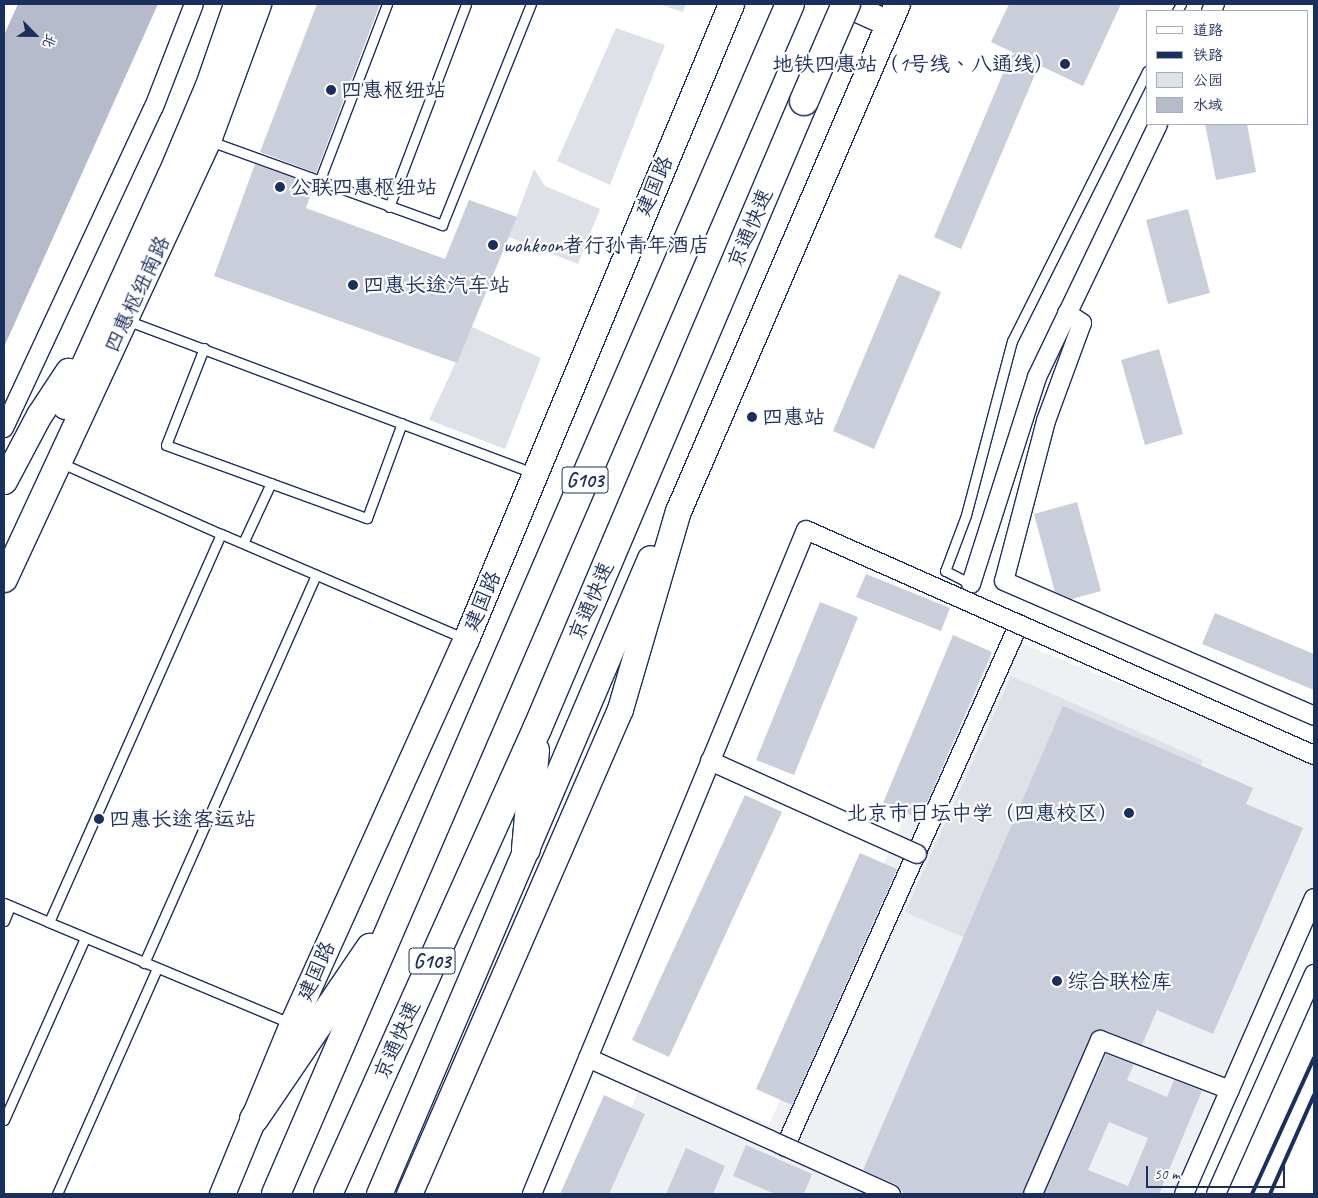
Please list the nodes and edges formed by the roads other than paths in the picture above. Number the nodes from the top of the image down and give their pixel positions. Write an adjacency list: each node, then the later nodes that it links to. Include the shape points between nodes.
1 (194, 4): 22 (street, via 154,106)
2 (236, 4): 19 (main road, 四惠枢纽南路, via 208,84)
3 (258, 4): 15 (main road, 四惠枢纽南路)
4 (387, 4): 16 (lane)
5 (466, 4): 17 (lane)
6 (531, 4): 17 (lane, via 442,225)
7 (731, 4): 24 (main road, 建国路)
8 (776, 4): 13 (highway)
9 (790, 4): 13 (highway, G103)
10 (846, 4): 11 (main road); 37 (highway, 京通快速 / G103, bridge)
11 (893, 13): 27 (main road)
12 (1146, 74): 33 (lane, via 1012,341 966,515 945,571)
13 (756, 79): 42 (highway, G103)
14 (1158, 125): 18 (street)
15 (208, 140): 16 (lane); 19 (main road, 四惠枢纽南路)
16 (319, 182): 17 (lane)
17 (389, 207)
18 (1068, 313): 33 (street, via 1037,377); 36 (street, via 1082,323 1046,421 1004,581)
19 (115, 317): 20 (lane); 23 (main road, 四惠枢纽南路); 25 (main road, via 39,415); 29 (main road, 四惠枢纽南路)
20 (204, 348): 21 (lane); 26 (lane, via 166,445)
21 (402, 423): 24 (lane); 26 (lane, via 367,518)
22 (4, 428)
23 (58, 462): 28 (lane); 32 (main road, 四惠枢纽南路)
24 (535, 474): 35 (main road, 建国路)
25 (4, 481)
26 (271, 483): 30 (lane)
27 (678, 511): 40 (main road, via 653,551); 62 (main road, via 620,709)
28 (221, 534): 30 (lane); 46 (lane)
29 (4, 540)
30 (243, 544): 31 (lane)
31 (316, 575): 35 (lane); 48 (lane)
32 (4, 579)
33 (971, 584)
34 (1019, 624): 38 (street, bridge); 39 (street, bridge, via 806,530); 41 (street)
35 (466, 639): 51 (main road, 建国路)
36 (1314, 716)
37 (537, 729): 40 (highway); 60 (highway, 京通快速 / G103)
38 (1314, 755)
39 (710, 761): 41 (street, bridge); 52 (street, bridge)
40 (526, 849): 61 (main road)
41 (917, 854): 56 (street)
42 (413, 882): 54 (highway); 59 (highway, G103)
43 (1314, 898): 53 (street)
44 (7, 905): 45 (lane); 46 (lane)
45 (4, 921)
46 (49, 922): 47 (lane)
47 (85, 938): 48 (lane); 55 (lane)
48 (144, 963): 49 (lane)
49 (157, 968): 51 (lane); 57 (lane)
50 (1314, 974): 67 (street)
51 (292, 1024): 54 (main road, 建国路)
52 (588, 1058): 56 (street, bridge); 63 (street, bridge)
53 (1230, 1090): 65 (street, via 1100,1040); 66 (street)
54 (254, 1119): 58 (main road, 建国路)
55 (4, 1120)
56 (785, 1147): 64 (street, bridge)
57 (57, 1194)
58 (222, 1194)
59 (276, 1194)
60 (328, 1194)
61 (379, 1194)
62 (409, 1194)
63 (532, 1194)
64 (891, 1194)
65 (1033, 1194)
66 (1184, 1194)
67 (1216, 1194)

